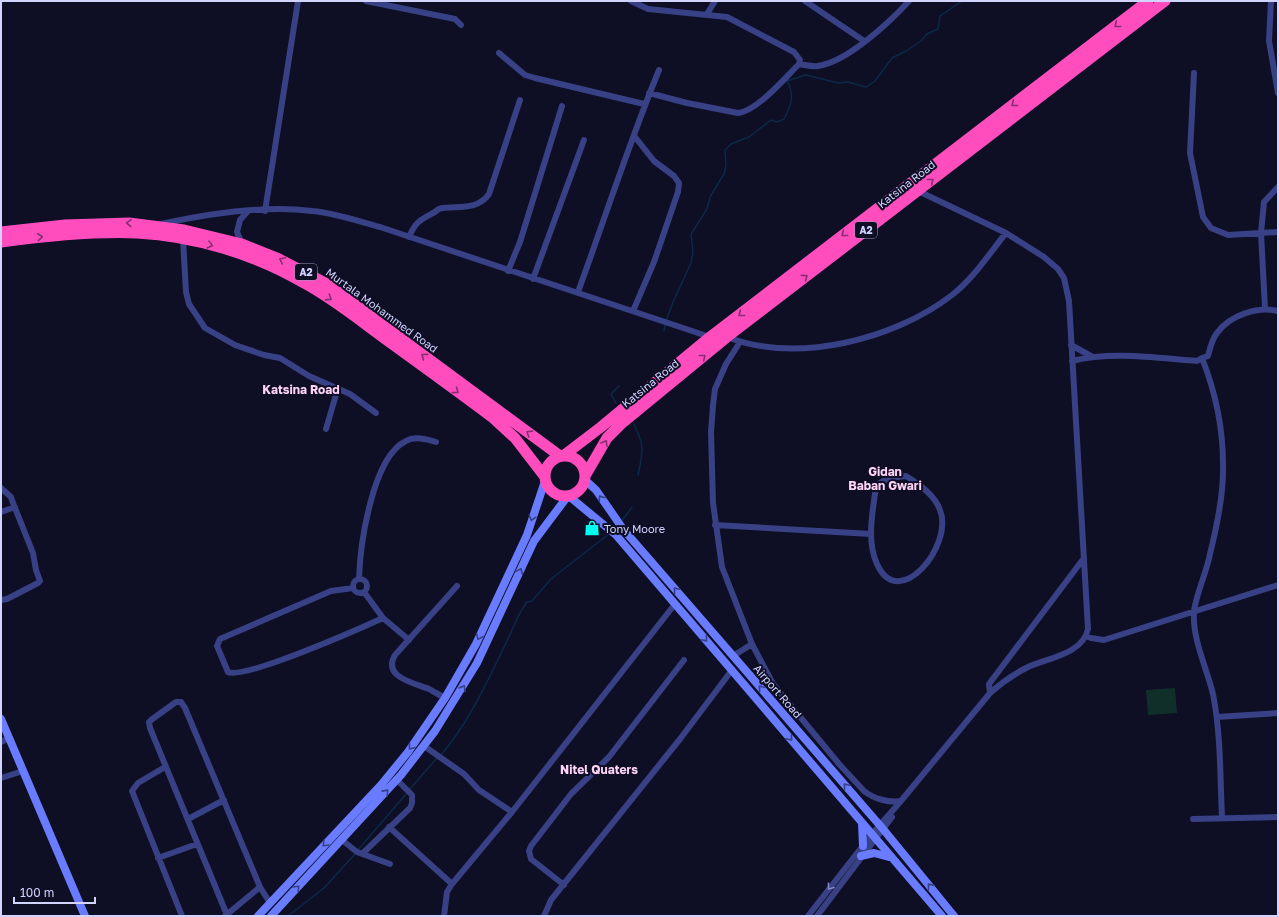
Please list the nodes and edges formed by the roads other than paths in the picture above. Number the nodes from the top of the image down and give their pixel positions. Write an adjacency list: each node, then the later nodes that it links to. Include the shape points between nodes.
1 (298, 1): 27 (street)
2 (366, 1): 11 (street, via 455,19)
3 (630, 1): 10 (street, via 648,9)
4 (715, 1): 10 (street)
5 (805, 1): 12 (street)
6 (909, 1): 12 (street, via 894,18)
7 (1148, 1): 24 (highway, Katsina Road / A2, one-way to 24)
8 (1164, 1): 24 (highway, Katsina Road / A2, one-way to 8)
9 (1271, 1): 18 (street, via 1269,41)
10 (707, 14): 14 (street, via 727,17 794,52 799,57)
11 (461, 24)
12 (864, 41): 14 (street, via 836,60 819,66)
13 (499, 53): 20 (street, via 521,71 535,78)
14 (800, 64): 17 (street, via 764,98 743,113)
15 (659, 70): 17 (street)
16 (1194, 73): 32 (street, via 1190,153 1203,217 1211,228 1228,235)
17 (649, 93): 20 (street)
18 (1278, 93)
19 (520, 100): 33 (street, via 485,200 479,204 442,208 423,217 414,224)
20 (644, 104): 22 (street)
21 (562, 106): 37 (street, via 520,242)
22 (635, 137): 39 (street); 41 (street, via 654,160 679,183 654,262)
23 (584, 140): 38 (street)
24 (914, 187): 31 (street); 43 (highway, Katsina Road / A2, one-way to 43); 44 (highway, Katsina Road / A2, one-way to 24)
25 (1278, 187): 32 (street, via 1264,202)
26 (248, 211): 27 (street); 28 (street, via 184,219); 36 (street, via 240,220 237,232)
27 (265, 211): 33 (street, via 328,213)
28 (154, 226): 29 (highway, Murtala Mohammed Road / A2, one-way to 29, via 129,223 85,224); 36 (highway, Murtala Mohammed Road / A2, via 184,230)
29 (1, 232)
30 (1278, 232): 32 (street)
31 (1006, 233): 45 (street, via 953,295 899,326 837,344 799,349); 46 (street, via 1044,257 1064,278)
32 (1260, 233): 40 (street)
33 (409, 238): 37 (street)
34 (183, 239): 35 (highway, Murtala Mohammed Road / A2, one-way to 34, via 116,232); 50 (street, via 189,304 206,328 234,344 280,358 309,376); 56 (highway, Murtala Mohammed Road / A2, one-way to 56, via 219,248 277,269 304,282 333,301 492,417 515,438)
35 (1, 242)
36 (242, 244): 54 (highway, Murtala Mohammed Road / A2, one-way to 36, via 327,284 278,258)
37 (508, 271): 38 (street)
38 (533, 279): 39 (street)
39 (578, 292): 41 (street)
40 (1265, 308): 42 (street); 48 (street, via 1240,316 1222,327 1214,338 1208,356)
41 (633, 311): 43 (street)
42 (1278, 311)
43 (710, 337): 54 (highway, Katsina Road / A2)
44 (727, 337): 45 (street); 55 (highway, Katsina Road / A2, one-way to 44, via 614,431)
45 (740, 342): 61 (street, via 726,364 716,389 711,432)
46 (1072, 346): 47 (street); 49 (street)
47 (1091, 356): 48 (street, via 1197,361); 49 (street)
48 (1202, 358): 71 (street, via 1217,411 1223,465 1211,553)
49 (1072, 361): 63 (street)
50 (338, 388): 51 (street); 52 (street)
51 (376, 413)
52 (326, 429)
53 (436, 442): 64 (street, via 420,438 407,440 394,450 383,468 371,497 363,533)
54 (562, 456): 55 (highway, A2, via 578,461 583,466); 56 (highway, A2, via 550,463 546,469)
55 (585, 478): 58 (highway, A2, via 581,489); 76 (main road, Airport Road, one-way to 55, via 623,529)
56 (545, 479): 58 (highway, A2, via 552,493); 80 (main road, one-way to 80, via 526,535 476,644)
57 (1, 488): 59 (street, via 11,497)
58 (568, 497): 70 (main road, Airport Road, via 605,525); 86 (main road, one-way to 58, via 477,663 534,541)
59 (15, 507): 60 (street); 69 (street, via 33,553 40,581)
60 (1, 512)
61 (715, 525): 62 (street); 75 (street, via 722,567)
62 (871, 534): 62 (street, via 876,486 892,477 906,476 917,483 934,499 943,518 938,547 927,563 909,579 899,582 889,578 877,565)
63 (1084, 558): 73 (street, via 1088,625); 79 (street, via 989,684)
64 (359, 579): 67 (street); 68 (street, via 367,583 368,587)
65 (1278, 585): 71 (street)
66 (457, 586): 74 (street)
67 (353, 588): 68 (street, via 357,593); 72 (street, via 331,591 220,638 216,646 228,672 233,674 254,669)
68 (364, 592): 72 (street)
69 (1, 600)
70 (675, 604): 78 (main road, Airport Road, one-way to 78); 93 (street)
71 (1194, 611): 73 (street, via 1104,640); 82 (street)
72 (383, 618): 74 (street)
73 (1086, 636): 79 (street, via 1074,649 1027,668)
74 (408, 640): 80 (street, via 392,661 393,672 404,680)
75 (752, 644): 76 (street); 92 (street, via 777,690 864,791 873,797)
76 (733, 656): 100 (main road, Airport Road, one-way to 76)
77 (684, 660): 111 (street, via 609,757 571,794 531,846 531,859)
78 (732, 670): 98 (main road, Airport Road, one-way to 98); 111 (street, via 671,752)
79 (990, 693): 92 (street)
80 (445, 698): 113 (main road, one-way to 113, via 408,752 381,785)
81 (1278, 713): 82 (street)
82 (1217, 717): 94 (street)
83 (1, 719): 84 (main road)
84 (9, 738): 85 (street); 88 (main road)
85 (1, 742)
86 (424, 746): 90 (main road); 93 (street, via 464,774 479,790)
87 (165, 767): 91 (street, via 149,722 179,702 185,708 196,731); 96 (street); 107 (street, via 138,783 132,791)
88 (22, 771): 89 (street); 115 (main road)
89 (1, 778)
90 (397, 780): 99 (street, via 408,790 413,800 410,808); 102 (main road, one-way to 90)
91 (224, 800): 96 (street); 112 (street)
92 (900, 802): 100 (street)
93 (512, 812): 110 (street)
94 (1222, 817): 95 (street); 97 (street)
95 (1278, 817)
96 (188, 819): 103 (street)
97 (1193, 819)
98 (862, 822): 101 (main road, Airport Road); 104 (main road)
99 (389, 827): 105 (street); 110 (street)
100 (881, 827): 101 (street); 124 (main road, Airport Road, one-way to 100)
101 (874, 836): 104 (street); 106 (street); 108 (main road, Airport Road)
102 (342, 840): 105 (street); 118 (main road, one-way to 102)
103 (197, 844): 107 (street); 114 (street)
104 (863, 846): 121 (street, one-way to 121)
105 (358, 852): 109 (street)
106 (861, 856): 108 (main road, via 880,853); 122 (street)
107 (158, 858): 116 (street)
108 (893, 858): 123 (main road, Airport Road)
109 (390, 864)
110 (452, 884): 119 (street, via 447,892)
111 (564, 885): 120 (street)
112 (260, 887): 113 (street); 114 (street)
113 (270, 903): 117 (main road)
114 (226, 915)
115 (85, 916)
116 (182, 916)
117 (258, 916)
118 (271, 916)
119 (444, 916)
120 (544, 916)
121 (808, 916)
122 (817, 916)
123 (942, 916)
124 (954, 916)

